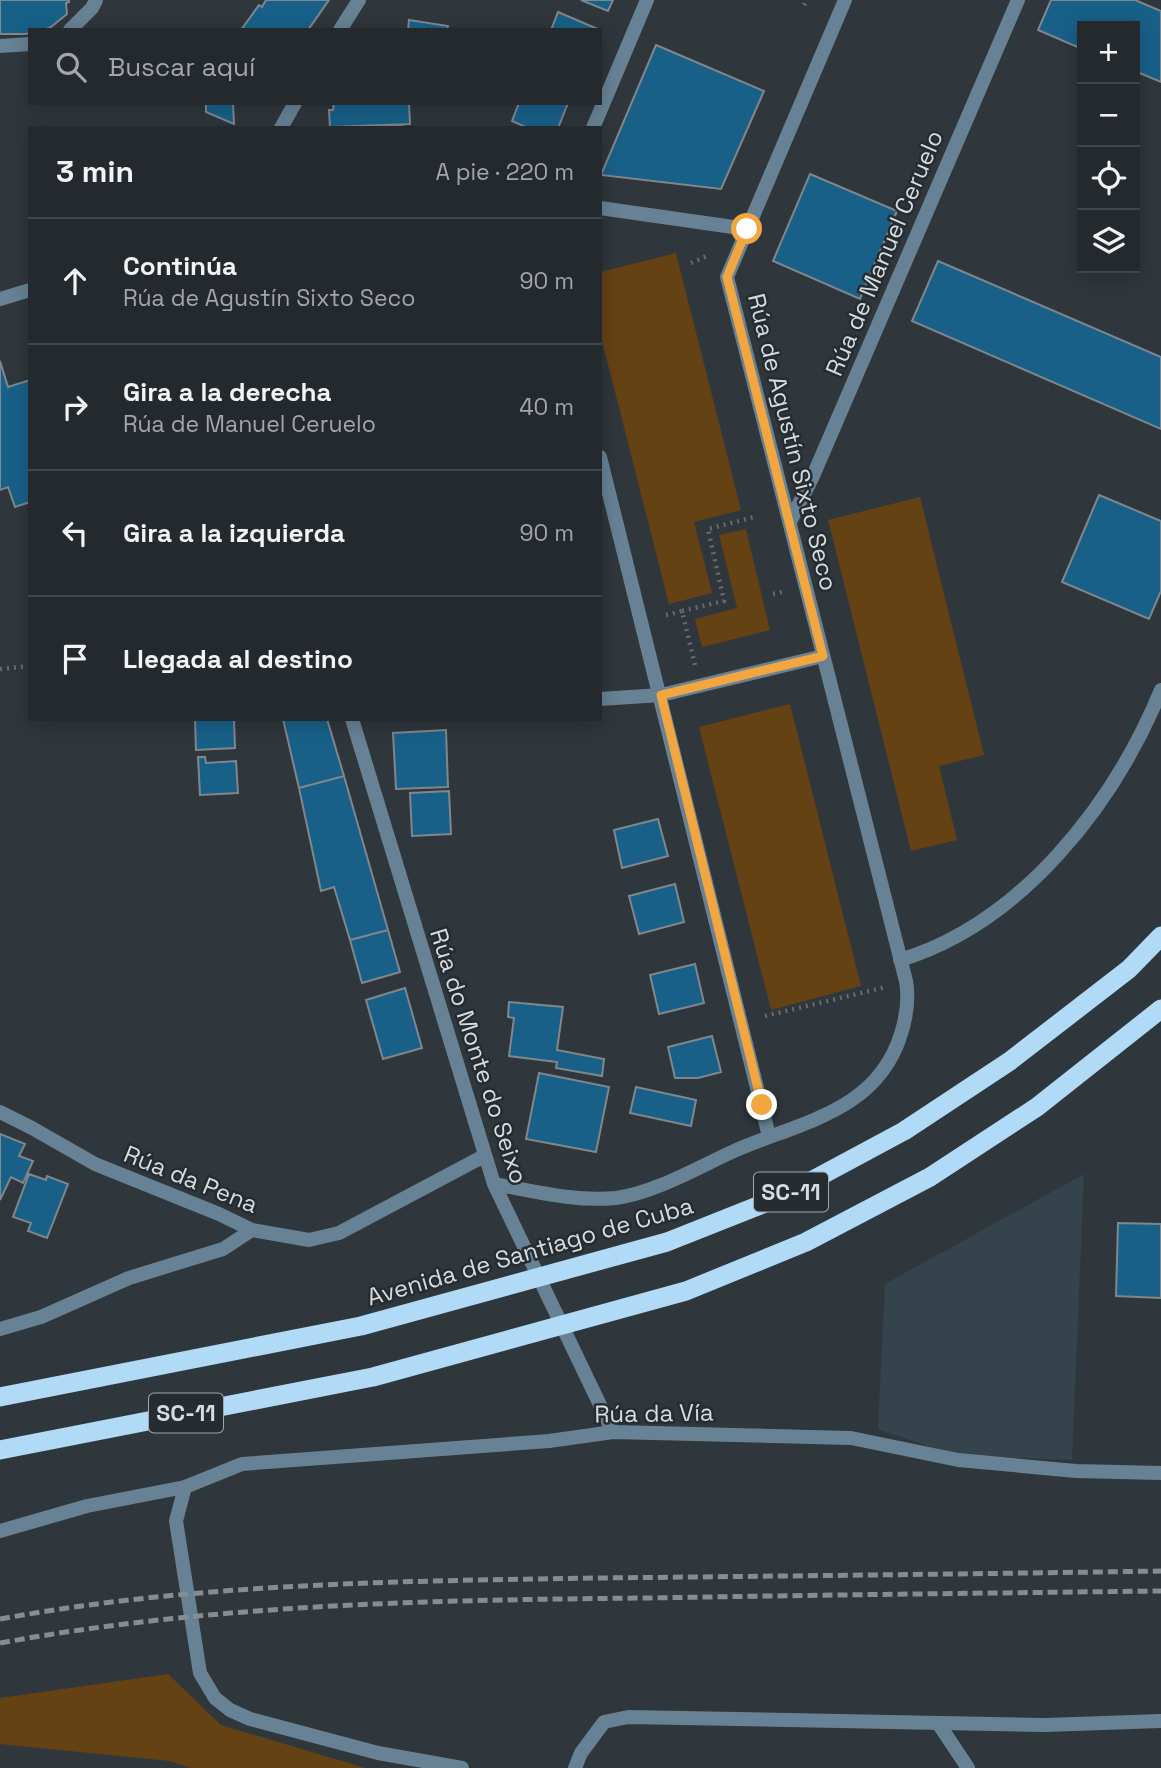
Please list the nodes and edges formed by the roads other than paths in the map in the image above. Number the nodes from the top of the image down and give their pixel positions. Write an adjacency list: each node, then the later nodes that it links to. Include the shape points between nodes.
1 (96, 0): 6 (street)
2 (359, 0): 7 (street)
3 (647, 0): 12 (street)
4 (845, 0): 14 (street, Rúa de Agustín Sixto Seco)
5 (1018, 0): 18 (street, Rúa de Manuel Ceruelo)
6 (72, 28)
7 (341, 28)
8 (28, 44): 9 (street)
9 (0, 46)
10 (294, 105): 11 (street)
11 (282, 126)
12 (594, 126)
13 (602, 208): 14 (street)
14 (747, 229): 18 (street, Rúa de Agustín Sixto Seco, via 727,277)
15 (28, 291): 16 (street)
16 (0, 299)
17 (602, 465): 21 (street)
18 (790, 522): 19 (street, Rúa de Agustín Sixto Seco)
19 (823, 656): 21 (street); 25 (street, Rúa de Agustín Sixto Seco)
20 (1161, 690): 25 (street, via 1103,799 1043,869 972,928)
21 (661, 695): 22 (street); 28 (street)
22 (602, 699)
23 (353, 721): 29 (street, Rúa do Monte do Seixo)
24 (1161, 936): 33 (highway, Avenida de Santiago de Cuba / SC-11, via 1129,969 1010,1060 904,1131 783,1196 667,1242 361,1326)
25 (900, 960): 28 (street, Rúa de Agustín Sixto Seco, via 908,992 904,1027 884,1072 822,1117)
26 (1161, 1009): 35 (highway, SC-11, via 1037,1107 930,1177 806,1242 686,1291 373,1377)
27 (0, 1112): 31 (street, Rúa da Pena, via 94,1164)
28 (769, 1136): 30 (street, via 657,1186 615,1198)
29 (484, 1156): 30 (street, Rúa do Monte do Seixo); 31 (street, Rúa da Pena, via 339,1233 309,1240)
30 (494, 1184): 34 (street, Rúa do Monte do Seixo)
31 (252, 1230): 32 (street, via 223,1249 129,1278 40,1317)
32 (0, 1329)
33 (0, 1397)
34 (613, 1432): 36 (street, Rúa da Vía, via 851,1438 958,1460); 37 (street, Rúa da Vía, via 242,1464)
35 (0, 1451)
36 (1161, 1473)
37 (185, 1487): 38 (street, Rúa da Vía, via 87,1506); 41 (street, via 176,1521 200,1673 215,1698 250,1719 379,1753)
38 (0, 1531)
39 (1161, 1721): 40 (street)
40 (938, 1723): 42 (street, via 628,1717 604,1722); 43 (street)
41 (462, 1768)
42 (575, 1768)
43 (968, 1768)

